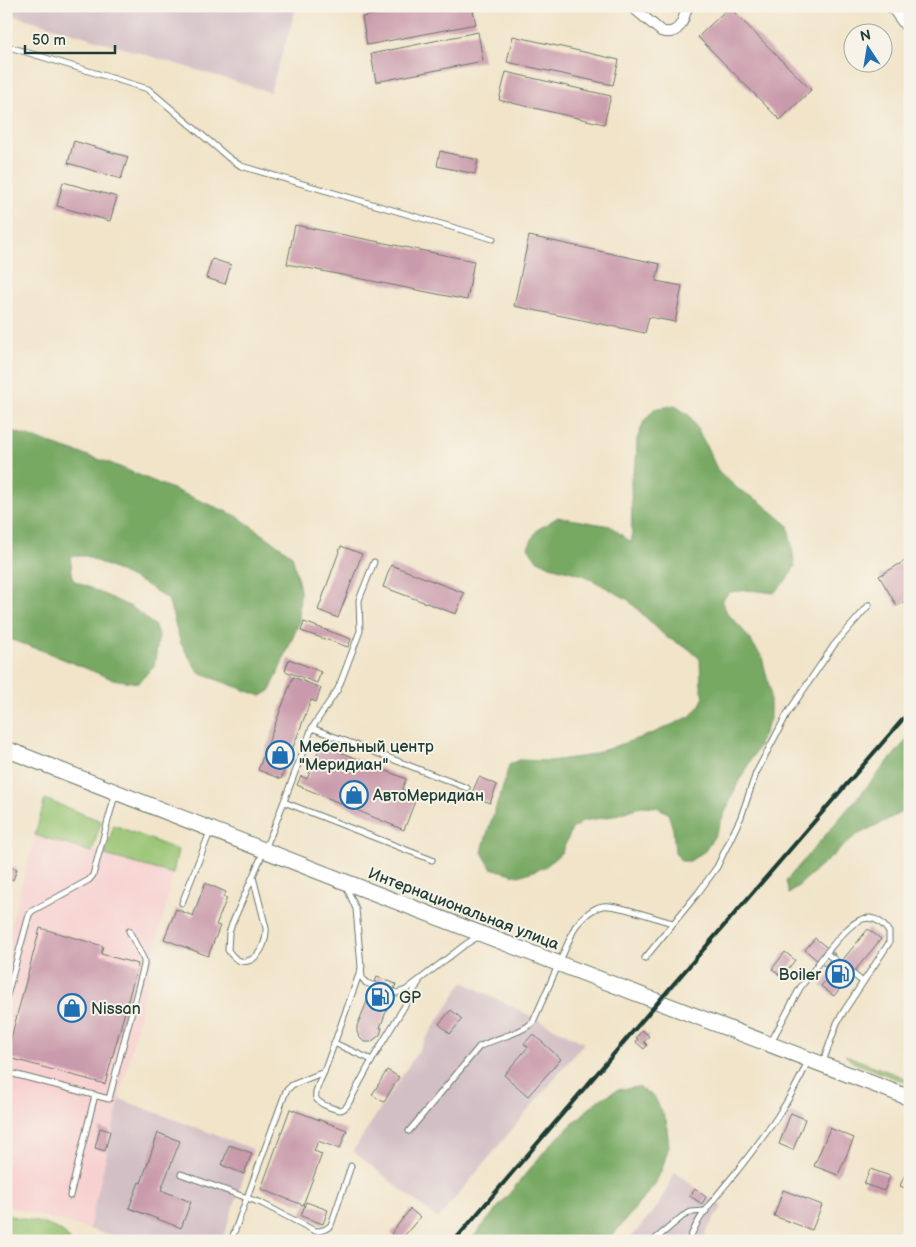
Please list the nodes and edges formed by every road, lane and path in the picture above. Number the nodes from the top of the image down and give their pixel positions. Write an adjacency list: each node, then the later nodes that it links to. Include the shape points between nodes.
1 (632, 6): 2 (street, via 666,33 681,26)
2 (687, 6)
3 (892, 6): 4 (street)
4 (910, 32)
5 (6, 46): 6 (lane, via 148,90 242,166)
6 (493, 239)
7 (374, 562): 9 (lane, via 359,600 360,631 338,689)
8 (869, 605): 20 (lane, via 834,645 787,714 756,773 729,844 703,886)
9 (312, 728): 11 (lane); 13 (lane)
10 (6, 749): 12 (main road, Интернациональная улица)
11 (467, 788)
12 (116, 792): 14 (main road, Интернациональная улица); 29 (lane, via 90,880 29,915)
13 (284, 802): 15 (lane); 16 (lane)
14 (211, 829): 15 (main road, Интернациональная улица); 19 (lane)
15 (264, 850): 17 (lane); 18 (main road, Интернациональная улица)
16 (432, 860)
17 (253, 877): 17 (lane, via 267,935 256,957 243,961 235,959 228,950 228,933)
18 (343, 881): 22 (main road, Интернациональная улица); 26 (lane, via 356,909)
19 (182, 903)
20 (672, 923): 24 (lane); 25 (lane, via 604,906 587,914 575,927)
21 (129, 931): 36 (lane, via 144,965 109,1099)
22 (483, 934): 25 (main road, Интернациональная улица); 27 (lane)
23 (826, 953): 28 (lane); 28 (lane, via 858,920 871,918 886,927 889,943); 31 (lane, via 800,988)
24 (644, 958)
25 (560, 964): 31 (main road, Интернациональная улица); 38 (lane, via 531,1025 479,1047)
26 (362, 966): 27 (lane, via 362,978 366,983 397,993); 30 (lane)
27 (422, 978): 32 (lane)
28 (863, 982): 33 (lane)
29 (6, 999)
30 (334, 1043): 32 (lane); 35 (lane)
31 (770, 1044): 33 (main road, Интернациональная улица)
32 (372, 1060): 35 (lane, via 344,1109 338,1110 318,1102 316,1092)
33 (815, 1062): 37 (main road, Интернациональная улица); 43 (lane, via 771,1128)
34 (6, 1072): 36 (lane)
35 (324, 1072): 42 (lane, via 286,1091)
36 (95, 1095): 41 (lane)
37 (910, 1098)
38 (409, 1131)
39 (351, 1166): 42 (lane, via 331,1225 326,1230 315,1231)
40 (181, 1174): 42 (lane)
41 (70, 1196)
42 (246, 1197): 44 (lane)
43 (706, 1211): 45 (lane, via 691,1212); 46 (lane)
44 (231, 1241)
45 (653, 1241)
46 (689, 1241)

